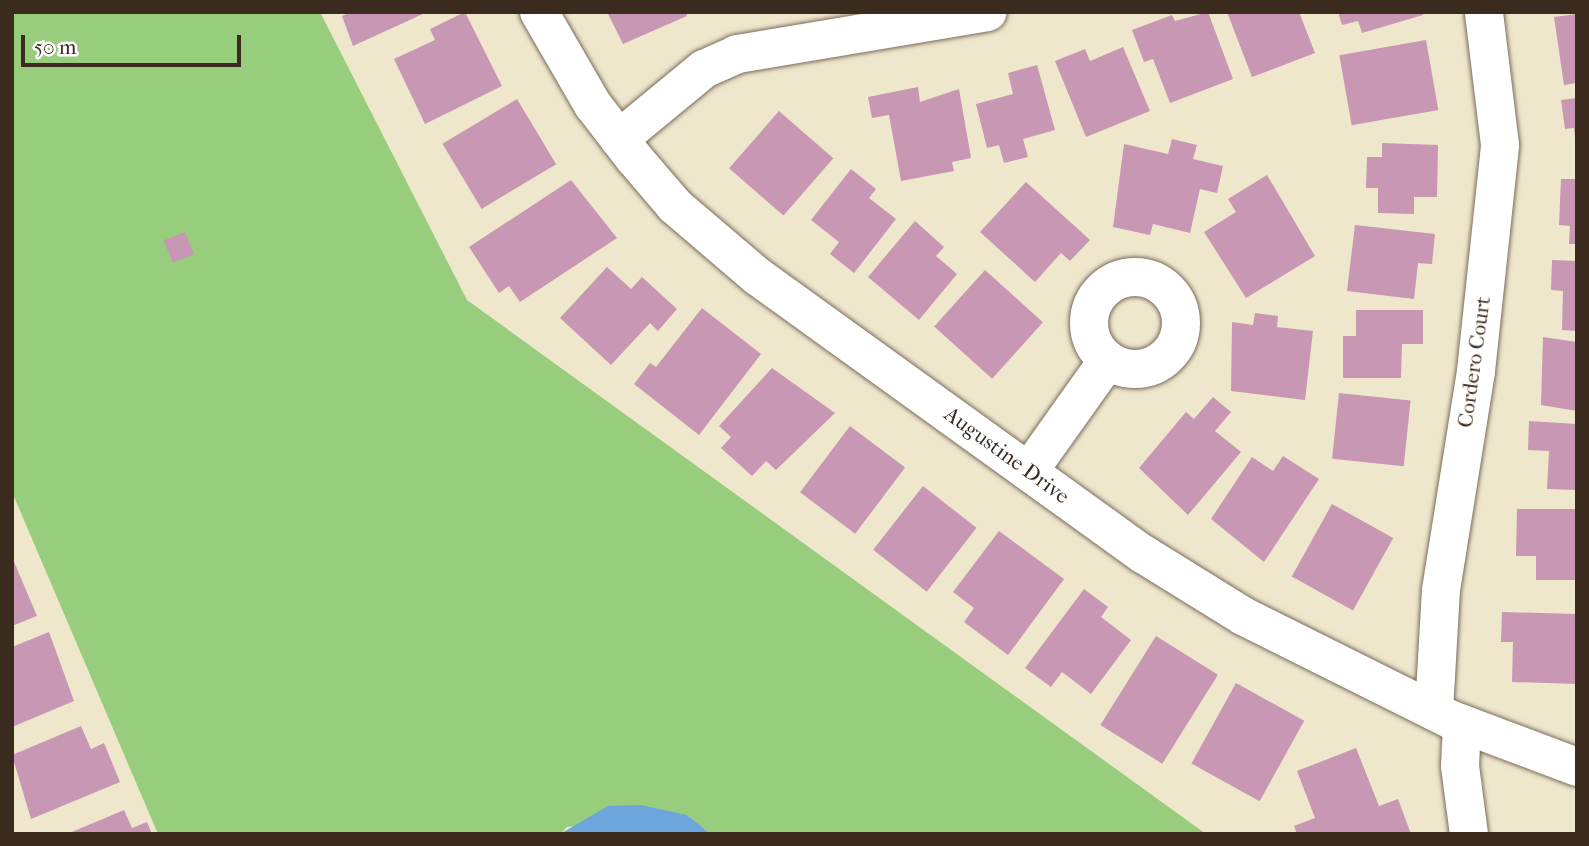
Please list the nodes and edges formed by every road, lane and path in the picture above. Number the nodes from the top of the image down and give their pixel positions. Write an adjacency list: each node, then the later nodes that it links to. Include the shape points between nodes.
1 (539, 12): 4 (street, Augustine Drive)
2 (987, 12): 4 (street, via 737,54 704,69)
3 (1484, 12): 7 (street, Cordero Court, via 1500,145 1476,371 1441,590)
4 (619, 139): 6 (street, Augustine Drive, via 710,239)
5 (1108, 360): 6 (street)
6 (1029, 471): 7 (street, Augustine Drive, via 1242,616)
7 (1448, 717): 8 (street, Augustine Drive); 9 (street, Cordero Court)
8 (1577, 767)
9 (1469, 834)

